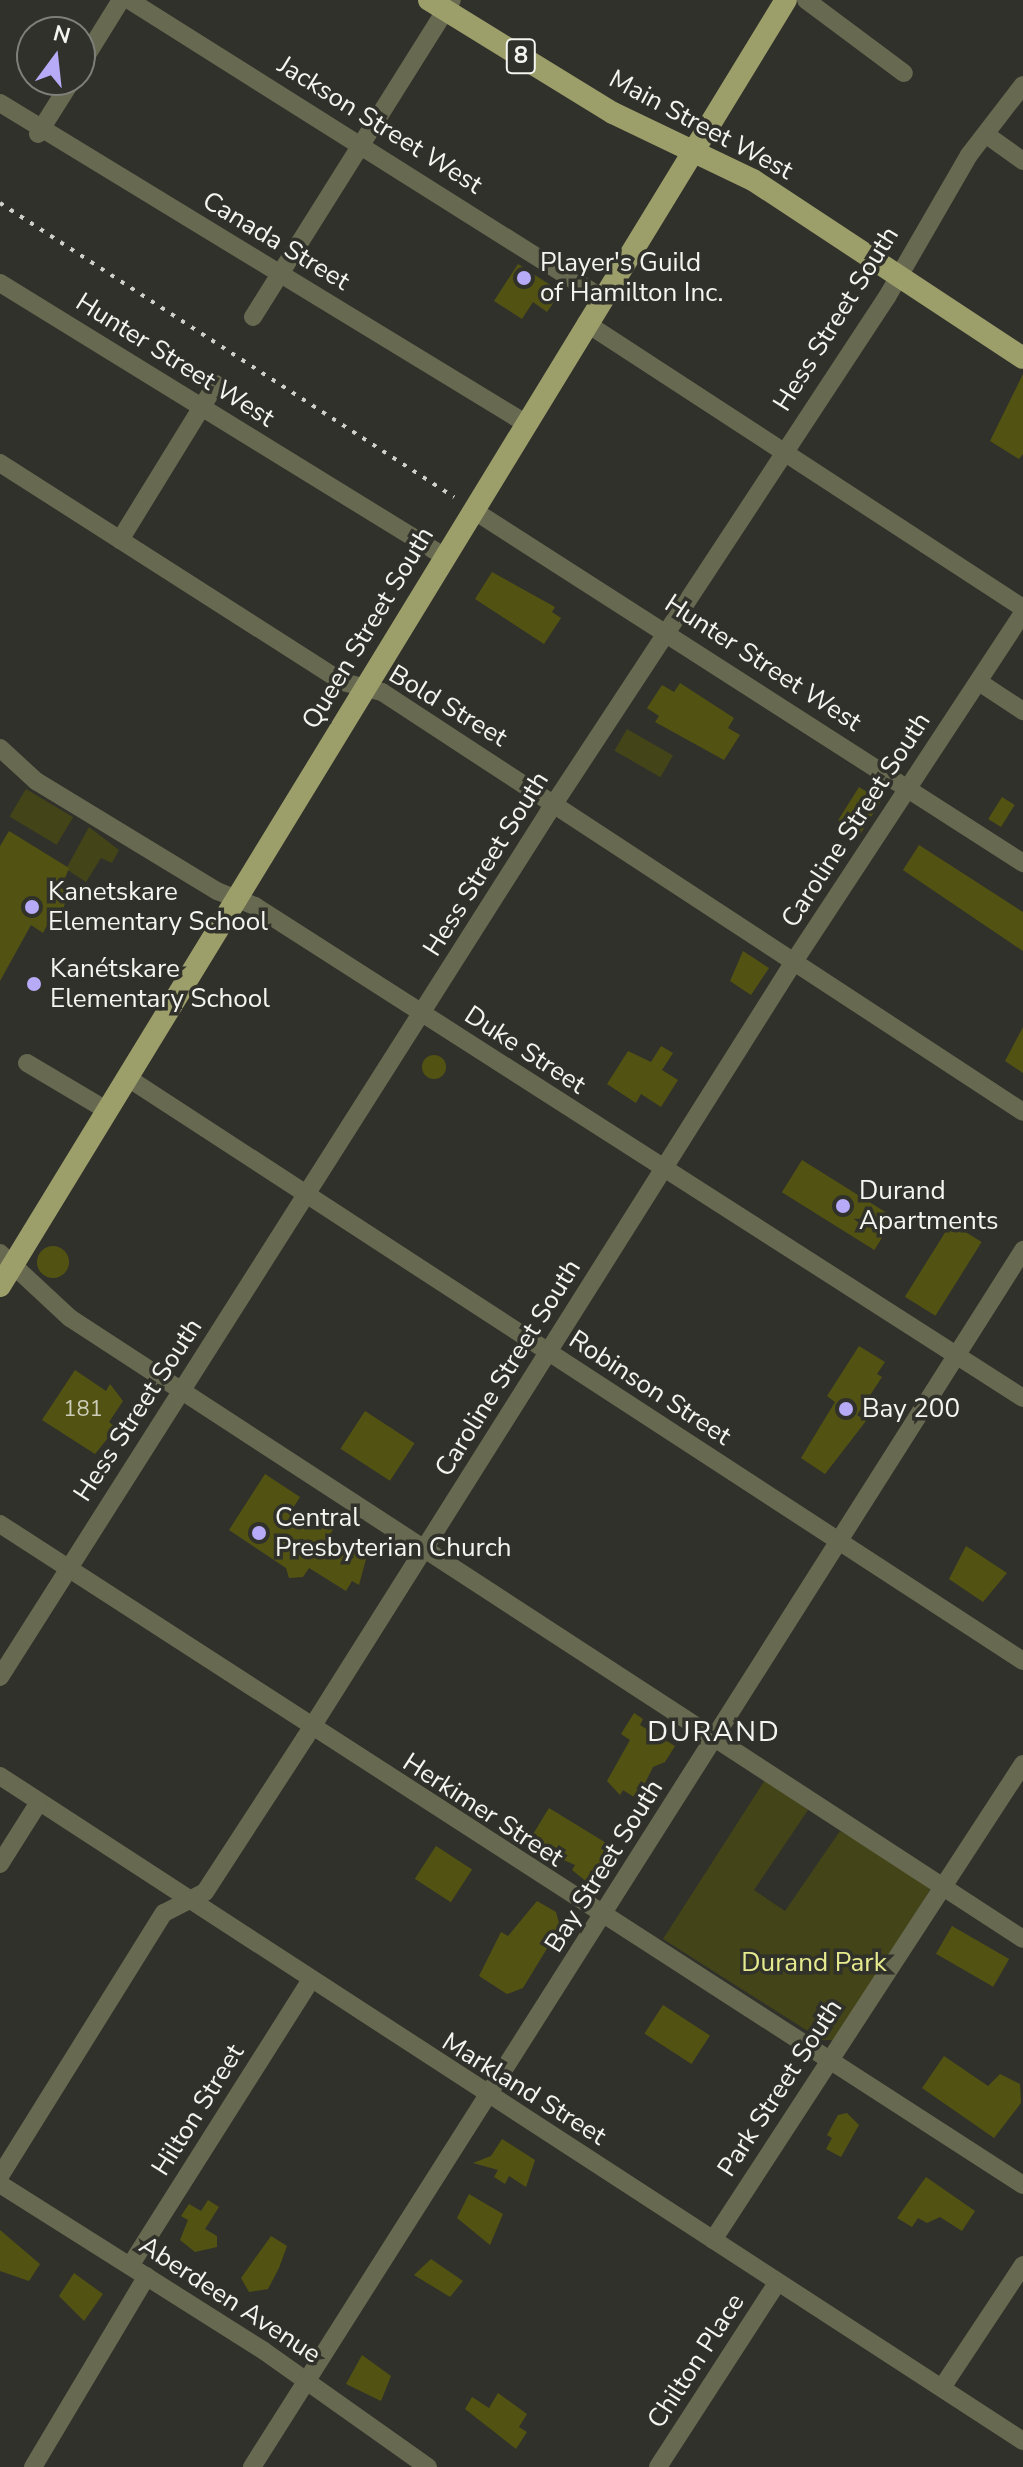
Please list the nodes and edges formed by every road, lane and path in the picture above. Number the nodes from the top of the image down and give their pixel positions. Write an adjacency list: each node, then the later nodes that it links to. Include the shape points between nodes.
1 (121, 0): 6 (street)
2 (129, 0): 13 (street, Jackson Street West)
3 (786, 0): 14 (main road, Queen Street South)
4 (806, 0): 7 (street)
5 (442, 3): 13 (street); 14 (main road, Main Street West / 8, via 613,113)
6 (96, 40)
7 (904, 73)
8 (1023, 85): 12 (street, Hess Street South)
9 (62, 96): 11 (street)
10 (0, 103): 11 (street, Canada Street)
11 (40, 131): 17 (street, Canada Street)
12 (988, 136): 15 (street); 16 (street, Hess Street South, via 969,155)
13 (363, 143): 17 (street); 19 (street, Jackson Street West)
14 (692, 151): 16 (main road, Main Street West / 8, via 753,180); 19 (main road, Queen Street South)
15 (1023, 161)
16 (897, 274): 22 (main road, Main Street West / 8); 26 (street, Hess Street South)
17 (280, 275): 20 (street); 25 (street, Canada Street)
18 (0, 283): 24 (street, Hunter Street West)
19 (602, 298): 21 (main road, Queen Street South)
20 (253, 317)
21 (586, 323): 25 (main road, Queen Street South); 26 (street)
22 (1023, 358)
23 (216, 384): 24 (street)
24 (201, 407): 29 (street); 30 (street, Hunter Street West)
25 (525, 423): 28 (main road, Queen Street South)
26 (783, 454): 31 (street); 32 (street, Hess Street South)
27 (0, 463): 29 (street, Bold Street)
28 (473, 510): 30 (main road, Queen Street South); 32 (street, Hunter Street West)
29 (120, 540): 34 (street, Bold Street, via 343,682)
30 (445, 557): 34 (main road, Queen Street South)
31 (1023, 610): 33 (street, Caroline Street South)
32 (667, 632): 37 (street, Hunter Street West); 38 (street, Hess Street South)
33 (979, 682): 35 (street); 37 (street, Caroline Street South)
34 (365, 687): 38 (street, Bold Street); 40 (main road, Queen Street South)
35 (1023, 711)
36 (0, 748): 40 (street, Duke Street, via 36,781)
37 (907, 789): 39 (street, Hunter Street West); 41 (street, Caroline Street South)
38 (555, 803): 41 (street, Bold Street); 42 (street, Hess Street South)
39 (1023, 863)
40 (237, 899): 42 (street, Duke Street); 44 (main road, Queen Street South)
41 (795, 960): 46 (street, Bold Street); 47 (street, Caroline Street South)
42 (422, 1013): 47 (street, Duke Street); 48 (street, Hess Street South)
43 (27, 1063): 45 (street)
44 (128, 1078): 45 (main road, Queen Street South); 48 (street, Robinson Street)
45 (108, 1111): 50 (main road, Queen Street South)
46 (1023, 1112)
47 (663, 1170): 52 (street, Caroline Street South); 53 (street, Duke Street)
48 (306, 1194): 52 (street, Robinson Street); 54 (street, Hess Street South)
49 (1023, 1250): 53 (street, Bay Street South)
50 (6, 1259): 51 (main road, Queen Street South); 54 (street, via 70,1318)
51 (0, 1286)
52 (548, 1352): 57 (street, Robinson Street); 58 (street, Caroline Street South)
53 (956, 1356): 55 (street, Duke Street); 57 (street, Bay Street South)
54 (183, 1388): 58 (street); 59 (street, Hess Street South)
55 (1023, 1398)
56 (0, 1524): 59 (street, Herkimer Street)
57 (840, 1542): 60 (street, Robinson Street); 63 (street, Bay Street South)
58 (423, 1550): 62 (street, Caroline Street South); 63 (street)
59 (67, 1569): 61 (street, Hess Street South); 62 (street, Herkimer Street)
60 (1023, 1661)
61 (0, 1677)
62 (312, 1727): 69 (street, Caroline Street South, via 205,1892); 70 (street, Herkimer Street)
63 (716, 1737): 68 (street); 70 (street, Bay Street South)
64 (1023, 1764): 68 (street, Park Street South)
65 (0, 1776): 66 (street, Markland Street)
66 (39, 1802): 67 (street); 69 (street, Markland Street)
67 (0, 1864)
68 (943, 1887): 71 (street); 73 (street, Park Street South)
69 (185, 1899): 72 (street, Markland Street); 75 (street, Caroline Street South, via 164,1913)
70 (602, 1918): 73 (street, Herkimer Street); 74 (street, Bay Street South)
71 (1023, 1939)
72 (310, 1981): 74 (street, Markland Street); 80 (street, Hilton Street)
73 (827, 2062): 77 (street, Herkimer Street); 78 (street, Park Street South)
74 (488, 2097): 78 (street, Markland Street); 83 (street, Bay Street South)
75 (0, 2176)
76 (0, 2184): 80 (street, Aberdeen Avenue)
77 (1023, 2185)
78 (713, 2240): 82 (street, Markland Street)
79 (1023, 2265): 84 (street)
80 (130, 2266): 81 (street, Aberdeen Avenue)
81 (147, 2276): 83 (street, Aberdeen Avenue); 86 (street)
82 (777, 2283): 84 (street, Markland Street); 89 (street, Chilton Place)
83 (306, 2382): 87 (street, Bay Street South); 88 (street, Aberdeen Avenue)
84 (943, 2386): 85 (street, Markland Street)
85 (1023, 2441)
86 (33, 2467)
87 (252, 2467)
88 (428, 2467)
89 (658, 2467)

